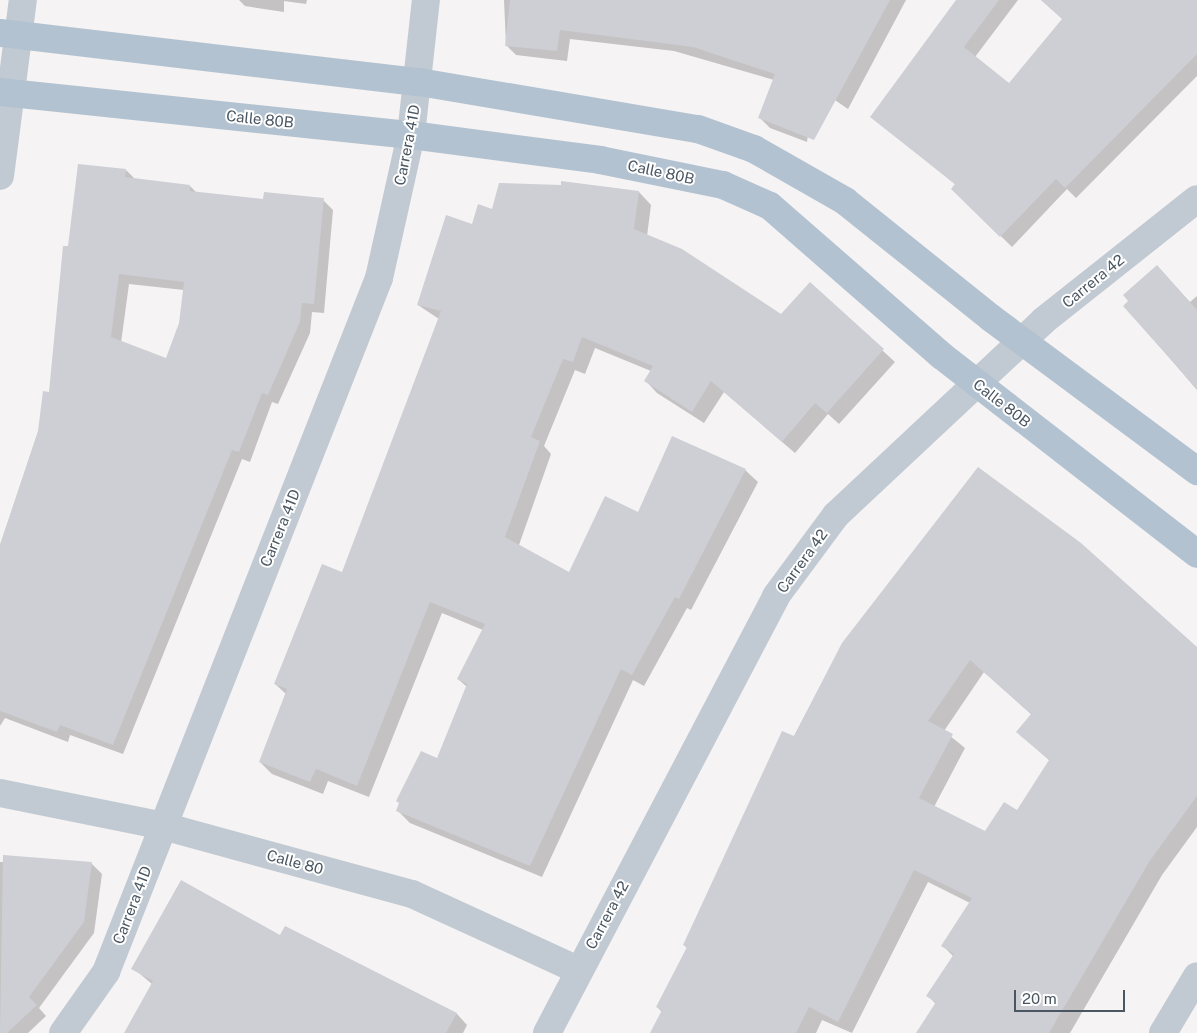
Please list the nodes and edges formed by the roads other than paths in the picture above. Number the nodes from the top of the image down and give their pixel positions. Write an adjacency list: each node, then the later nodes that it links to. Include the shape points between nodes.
1 (23, 0): 3 (street)
2 (426, 0): 4 (street, Carrera 41D)
3 (10, 34): 4 (main road); 5 (street)
4 (419, 82): 6 (street, Carrera 41D); 9 (main road, via 698,130 754,149 845,201)
5 (6, 93): 6 (main road, Calle 80B); 7 (street)
6 (411, 135): 10 (main road, Calle 80B, via 600,160 723,185 770,206); 14 (street, Carrera 41D, via 379,278)
7 (0, 176)
8 (1197, 199): 9 (street, Carrera 42)
9 (1022, 340): 10 (street, Carrera 42); 11 (main road)
10 (975, 382): 12 (main road, Calle 80B); 15 (street, Carrera 42, via 836,515 776,596)
11 (1197, 471)
12 (1197, 554)
13 (0, 793): 14 (street, Calle 80)
14 (163, 826): 15 (street, Calle 80, via 412,894); 17 (street, Carrera 41D, via 106,972)
15 (578, 970): 18 (street, Carrera 42)
16 (1197, 976): 19 (street)
17 (63, 1033)
18 (547, 1033)
19 (1163, 1033)

